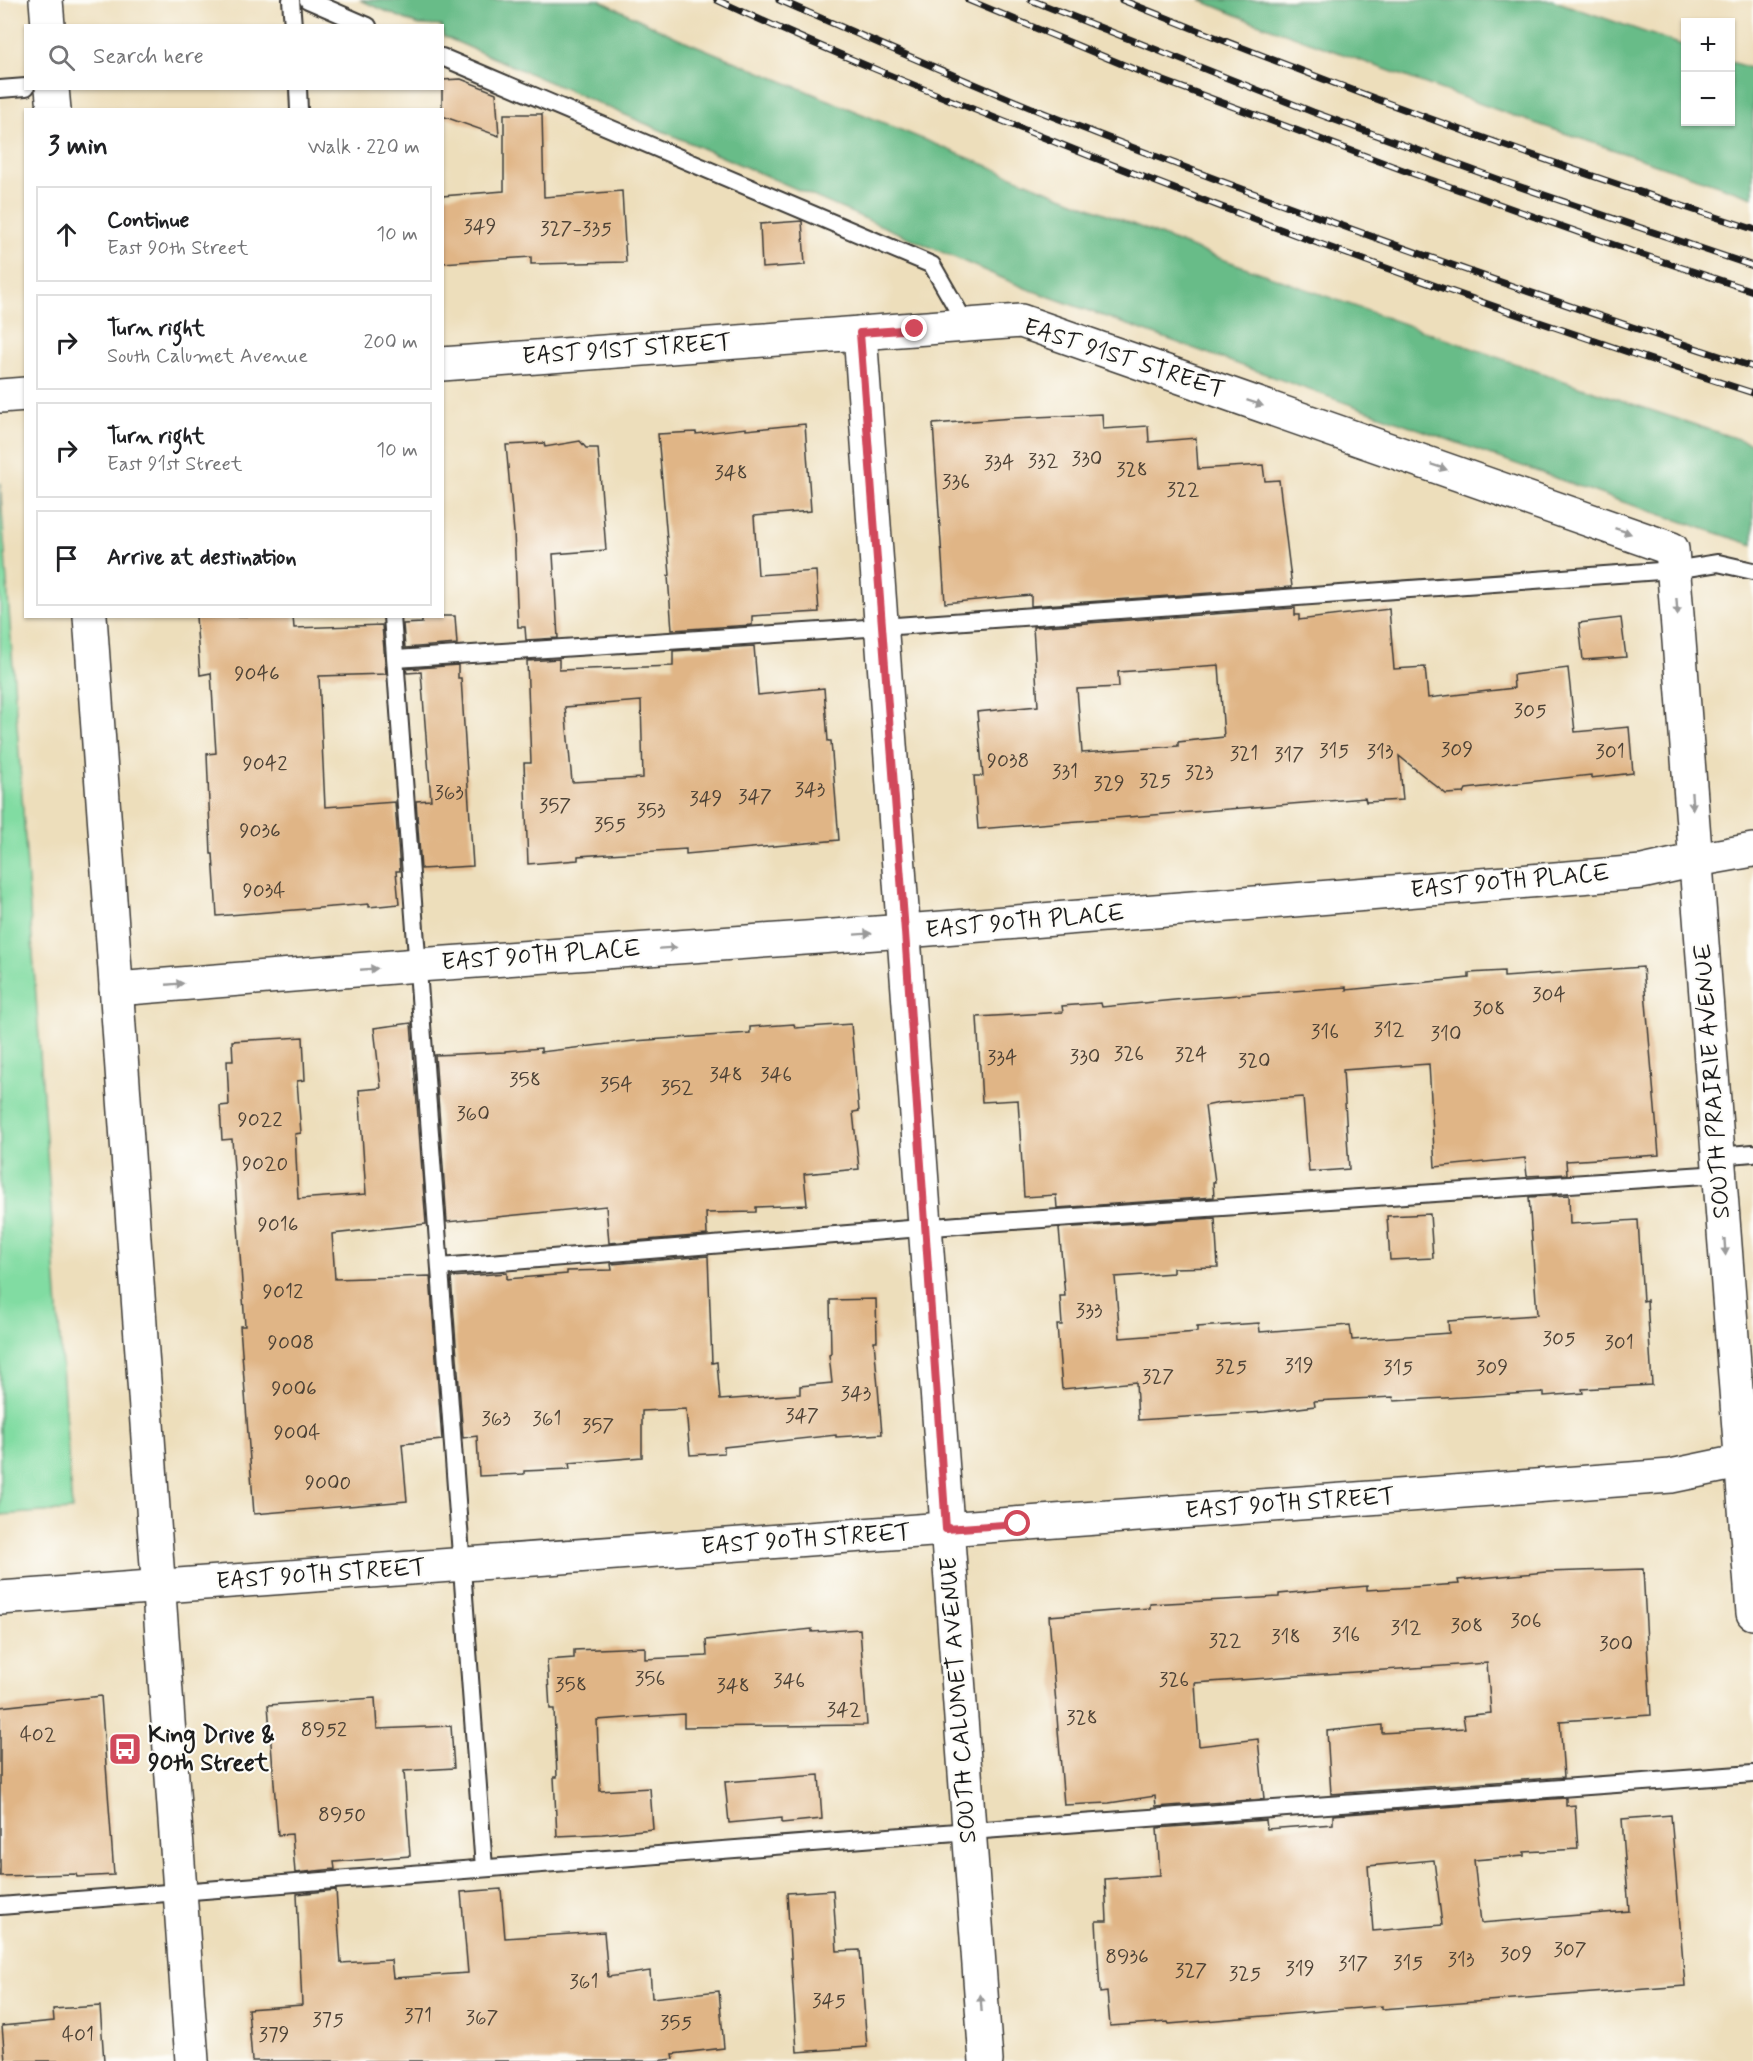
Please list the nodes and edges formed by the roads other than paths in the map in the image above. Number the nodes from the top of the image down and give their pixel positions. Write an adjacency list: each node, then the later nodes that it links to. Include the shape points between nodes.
1 (46, 0): 4 (street)
2 (291, 0): 5 (lane)
3 (308, 0): 6 (lane)
4 (48, 24)
5 (293, 24)
6 (363, 24)
7 (444, 58): 14 (lane, via 932,265)
8 (24, 87): 9 (lane)
9 (0, 89)
10 (52, 90): 12 (street)
11 (298, 90): 13 (lane)
12 (54, 108)
13 (299, 108)
14 (967, 326): 15 (street, EAST 91ST STREET); 19 (street, EAST 91ST STREET, one-way to 19, via 1021,321)
15 (860, 333): 16 (street, EAST 91ST STREET); 23 (street, SOUTH CALUMET AVENUE)
16 (444, 363)
17 (24, 394): 18 (street)
18 (0, 396)
19 (1673, 560): 20 (lane, via 1719,563); 23 (lane); 26 (street, SOUTH PRAIRIE AVENUE, one-way to 26)
20 (1753, 571)
21 (90, 618): 29 (street)
22 (392, 618): 24 (lane)
23 (882, 627): 24 (lane); 27 (street, SOUTH CALUMET AVENUE)
24 (396, 659): 28 (lane)
25 (1753, 850): 26 (street, EAST 90TH PLACE)
26 (1696, 860): 27 (street, EAST 90TH PLACE, via 1642,872); 31 (street, SOUTH PRAIRIE AVENUE)
27 (905, 932): 28 (street, EAST 90TH PLACE, one-way to 27); 32 (street, SOUTH CALUMET AVENUE)
28 (418, 965): 29 (street, EAST 90TH PLACE, one-way to 28); 33 (lane)
29 (116, 989): 37 (street)
30 (1753, 1154): 31 (lane)
31 (1719, 1165): 32 (lane); 34 (street, SOUTH PRAIRIE AVENUE, one-way to 34)
32 (925, 1227): 33 (lane); 35 (street, SOUTH CALUMET AVENUE)
33 (440, 1267): 36 (lane)
34 (1747, 1460): 35 (street, EAST 90TH STREET, via 1671,1476); 39 (street, SOUTH PRAIRIE AVENUE)
35 (946, 1529): 36 (street, EAST 90TH STREET); 41 (street, SOUTH CALUMET AVENUE)
36 (462, 1564): 37 (street, EAST 90TH STREET); 42 (lane)
37 (159, 1586): 38 (street, EAST 90TH STREET); 43 (street)
38 (0, 1598)
39 (1753, 1613)
40 (1753, 1774): 41 (lane)
41 (969, 1831): 42 (lane); 46 (street, SOUTH CALUMET AVENUE, one-way to 41)
42 (484, 1868): 43 (lane)
43 (180, 1893): 44 (lane); 45 (street)
44 (0, 1906)
45 (192, 2061)
46 (986, 2061)

